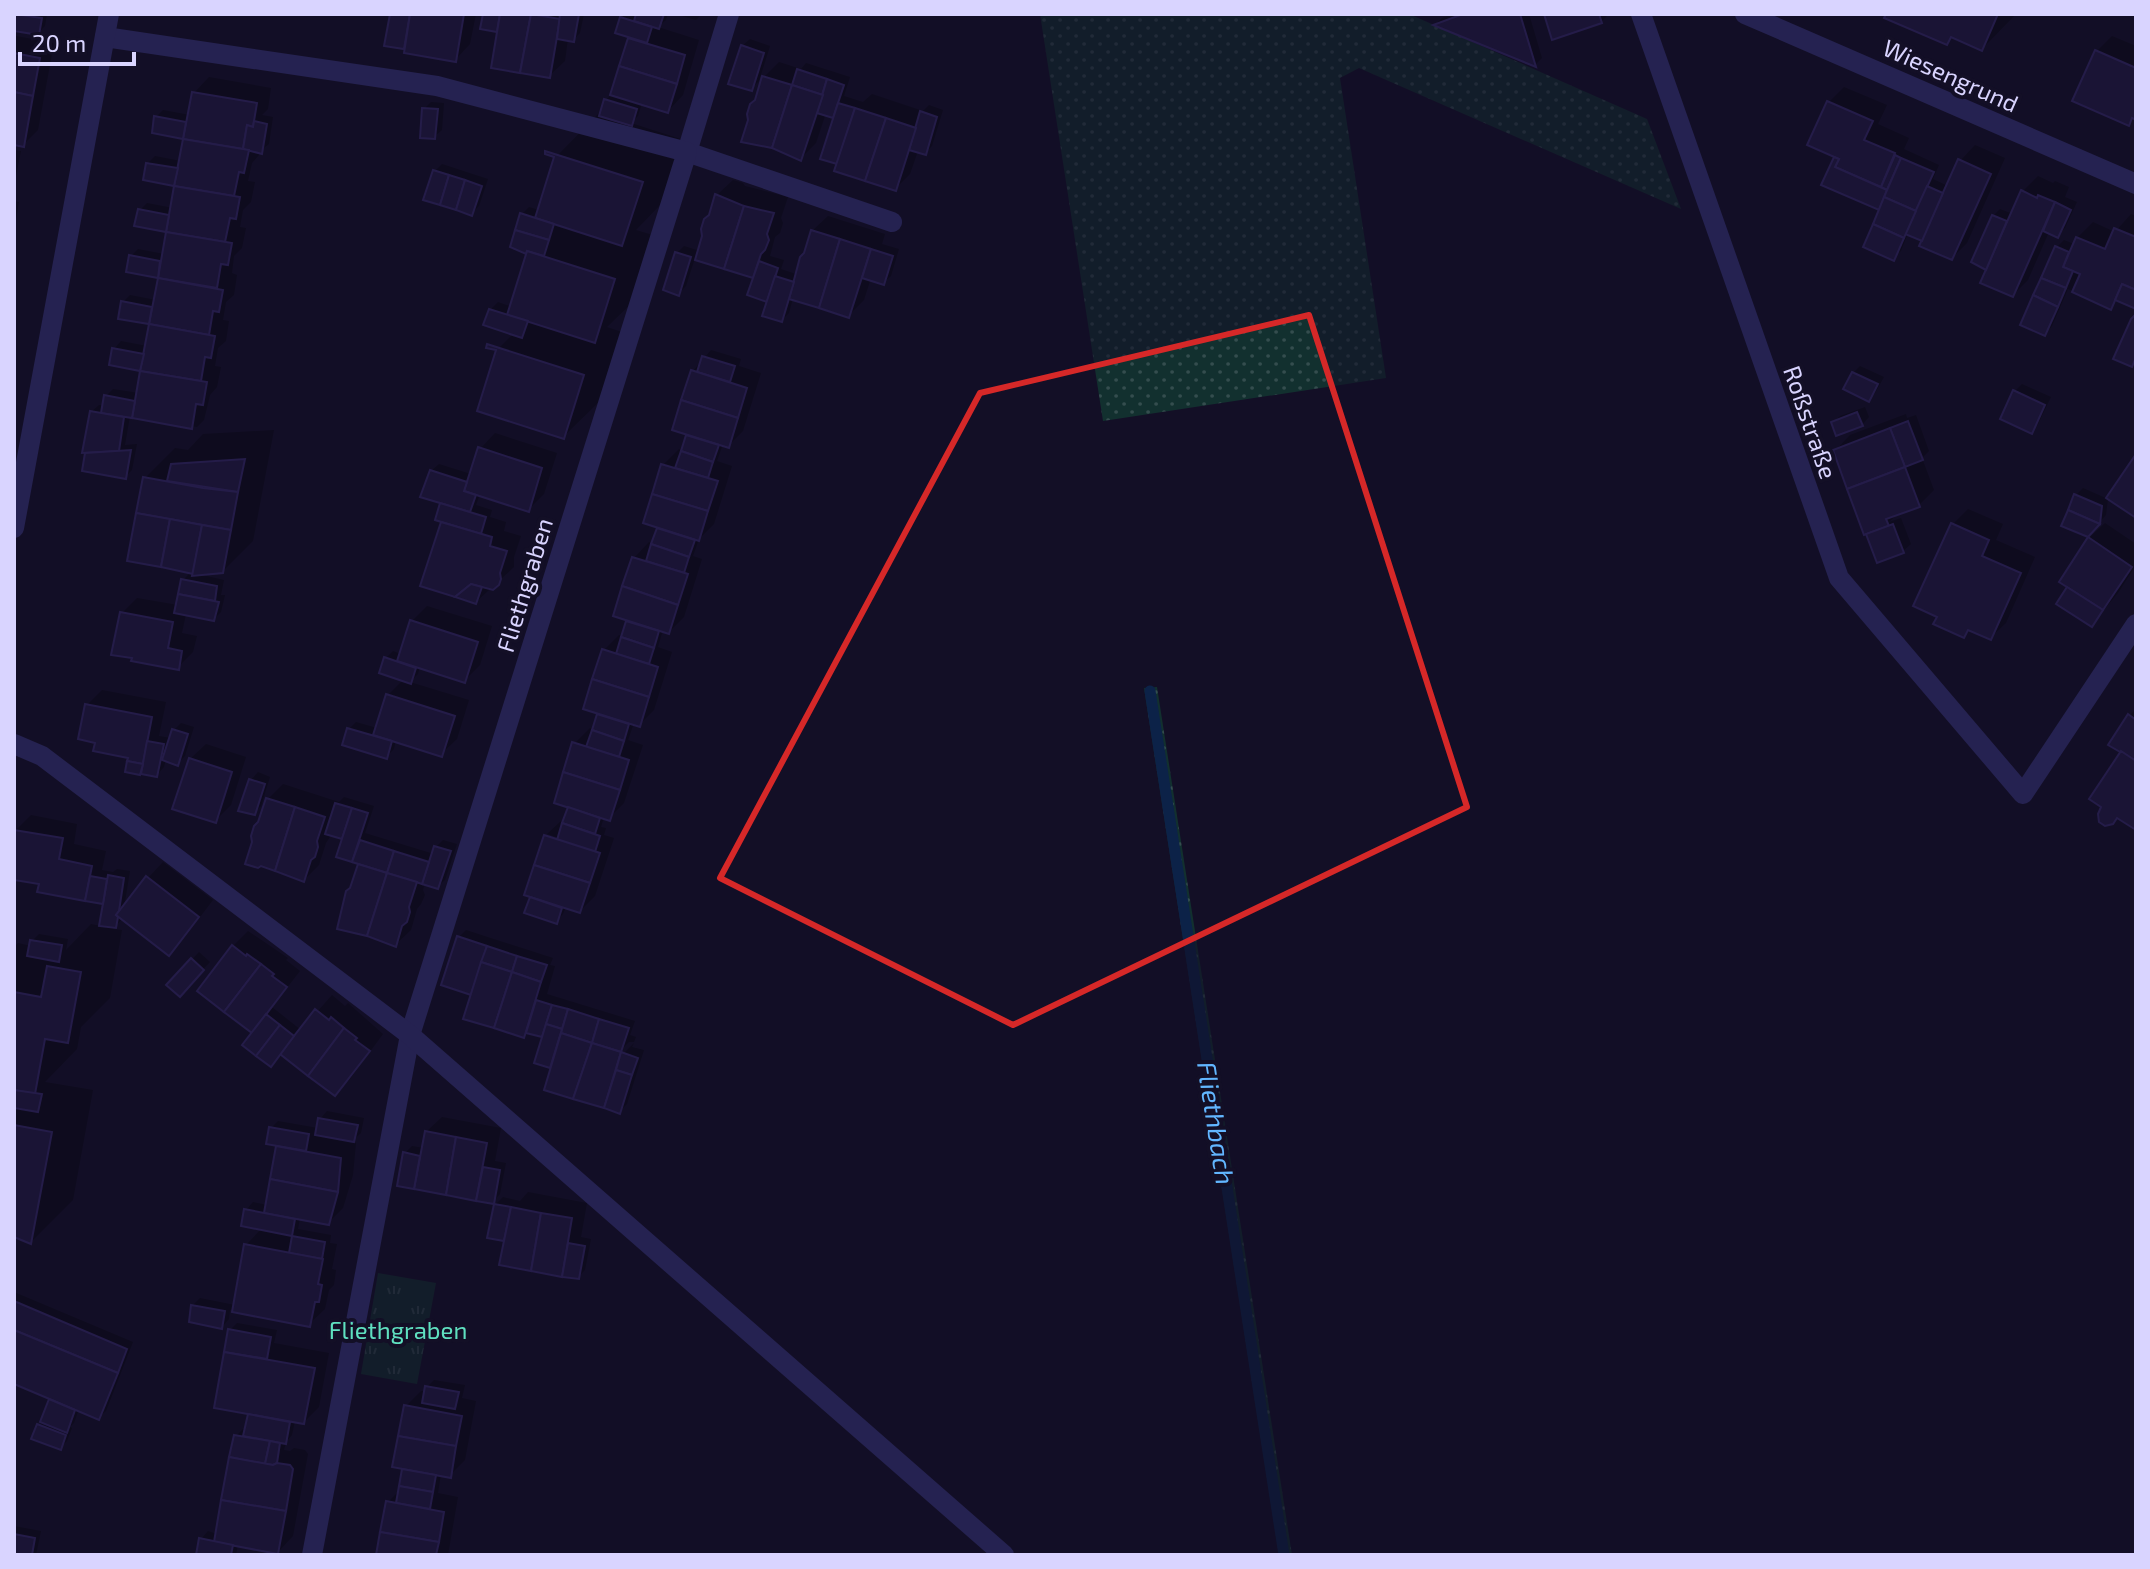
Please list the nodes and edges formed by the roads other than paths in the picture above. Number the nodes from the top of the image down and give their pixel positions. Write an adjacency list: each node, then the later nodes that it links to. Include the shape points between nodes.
1 (109, 14): 5 (street)
2 (729, 14): 6 (street, Fliethgraben)
3 (1641, 14): 10 (street, Roßstraße, via 1839,578 2023,794)
4 (1745, 14): 7 (street, Wiesengrund)
5 (105, 37): 6 (street, via 437,86); 9 (street)
6 (687, 152): 8 (street); 12 (street, Fliethgraben)
7 (2136, 184)
8 (892, 222)
9 (14, 528)
10 (2136, 624)
11 (14, 744): 12 (street, via 42,756)
12 (410, 1035): 13 (street, Fliethgraben); 14 (street)
13 (312, 1555)
14 (1004, 1555)

